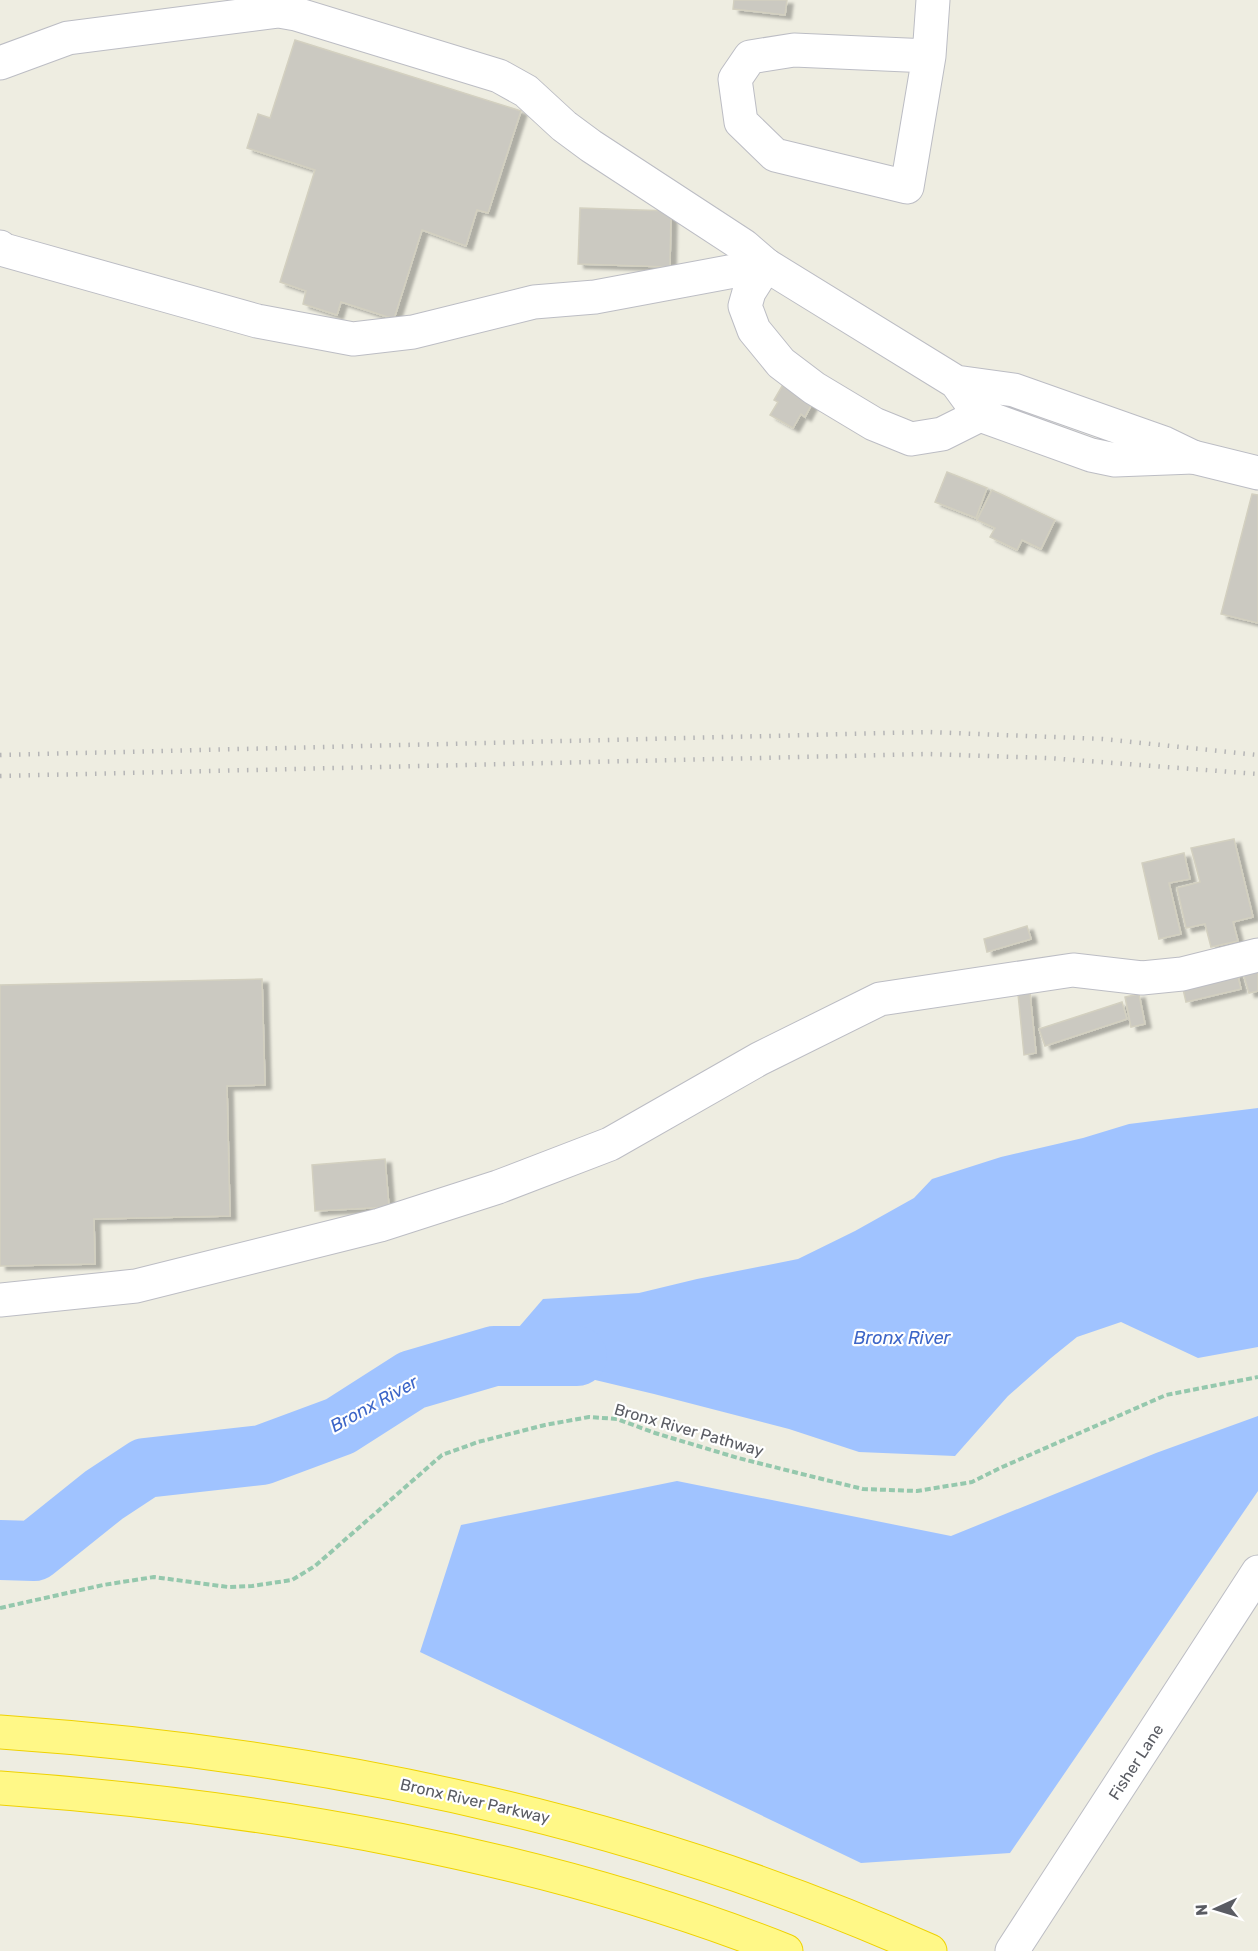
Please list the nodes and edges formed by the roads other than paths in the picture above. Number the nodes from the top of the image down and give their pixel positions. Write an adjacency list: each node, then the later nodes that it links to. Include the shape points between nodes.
1 (933, 0): 2 (street)
2 (929, 56): 2 (street, via 907,187 775,155 741,122 735,79 750,57 794,50)
3 (0, 63): 5 (street, via 68,38 279,11 296,14 499,76 526,91 591,146 744,246)
4 (0, 247): 5 (street, via 245,318 353,339 413,332 534,302 595,297)
5 (766, 265): 6 (street); 7 (street, via 748,292 745,306 754,330 781,363 814,388 874,424 911,439 942,434)
6 (957, 382): 7 (street); 8 (street, via 1014,390)
7 (980, 415): 8 (street, via 1115,460)
8 (1193, 457): 9 (street)
9 (1258, 473)
10 (1258, 955): 11 (street, via 1182,974 1142,978 1073,970 880,999 759,1059 610,1144 498,1187 380,1225 136,1286)
11 (0, 1300)
12 (1258, 1572): 17 (street, Fisher Lane)
13 (0, 1732): 16 (highway, Bronx River Parkway, via 256,1759 500,1806 639,1843 757,1881)
14 (0, 1788): 15 (highway, via 239,1813 420,1846 600,1889)
15 (786, 1951)
16 (930, 1951)
17 (1012, 1951)

